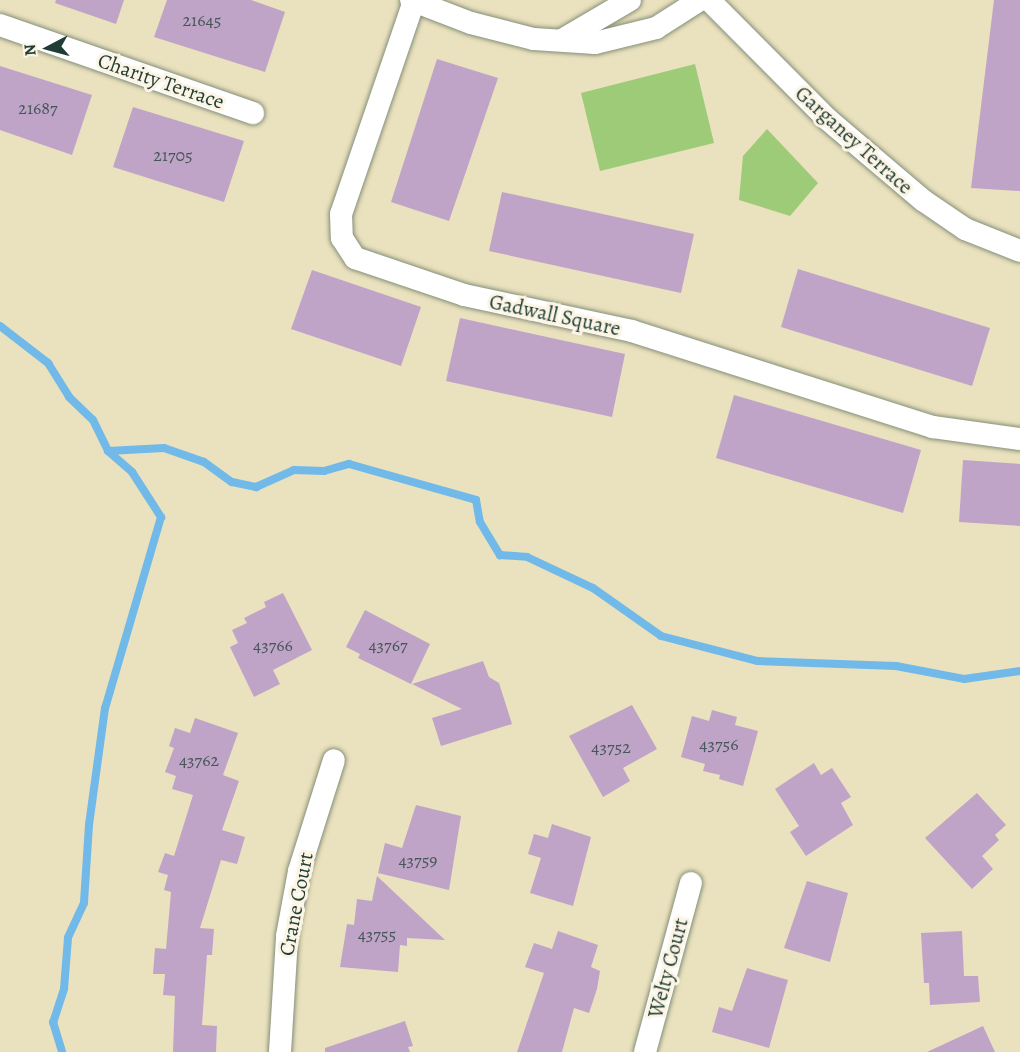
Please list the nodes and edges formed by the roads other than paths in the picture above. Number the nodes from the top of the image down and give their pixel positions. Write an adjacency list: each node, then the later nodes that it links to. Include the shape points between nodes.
1 (630, 0): 6 (street)
2 (700, 0): 6 (street, via 656,28 595,43)
3 (709, 0): 8 (street, Garganey Terrace, via 826,118 924,201 965,229)
4 (412, 1): 6 (street, via 471,23 534,39); 9 (street, Gadwall Square, via 341,214 342,238 355,258 464,295 632,331 933,427)
5 (0, 25): 7 (street, Charity Terrace)
6 (562, 40)
7 (253, 113)
8 (1020, 251)
9 (1020, 439)
10 (334, 760): 12 (street, Crane Court, via 299,871 291,914)
11 (691, 883): 13 (street, Welty Court)
12 (279, 1052)
13 (645, 1052)

